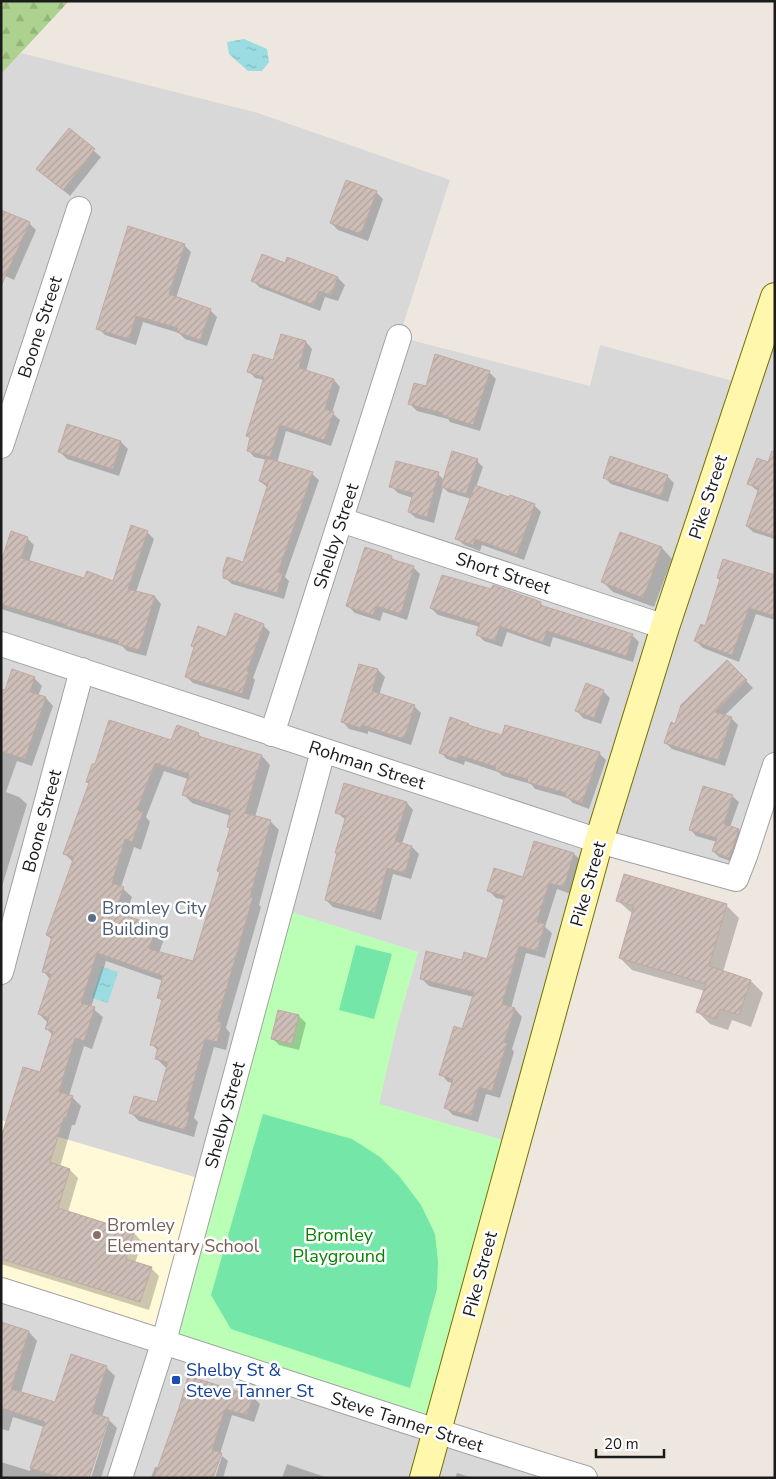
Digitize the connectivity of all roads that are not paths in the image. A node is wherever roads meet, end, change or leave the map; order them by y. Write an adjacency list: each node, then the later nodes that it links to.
1 (80, 209): 4 (street, Boone Street)
2 (775, 297): 6 (main road, Pike Street)
3 (399, 337): 5 (street, Shelby Street)
4 (1, 446)
5 (341, 520): 6 (street, Short Street); 9 (street, Shelby Street)
6 (665, 627): 12 (main road, Pike Street)
7 (1, 644): 8 (street, Rohman Street)
8 (82, 670): 9 (street, Rohman Street); 13 (street, Boone Street)
9 (272, 734): 10 (street, Rohman Street)
10 (323, 751): 12 (street, Rohman Street); 15 (street, Shelby Street)
11 (775, 765): 12 (street, Rohman Street)
12 (599, 841): 16 (main road, Pike Street)
13 (1, 972)
14 (1, 1290): 15 (street, Steve Tanner Street)
15 (164, 1341): 16 (street, Steve Tanner Street); 17 (street, Shelby Street)
16 (437, 1432): 18 (main road, Pike Street); 19 (street, Steve Tanner Street)
17 (120, 1478)
18 (424, 1478)
19 (585, 1478)

